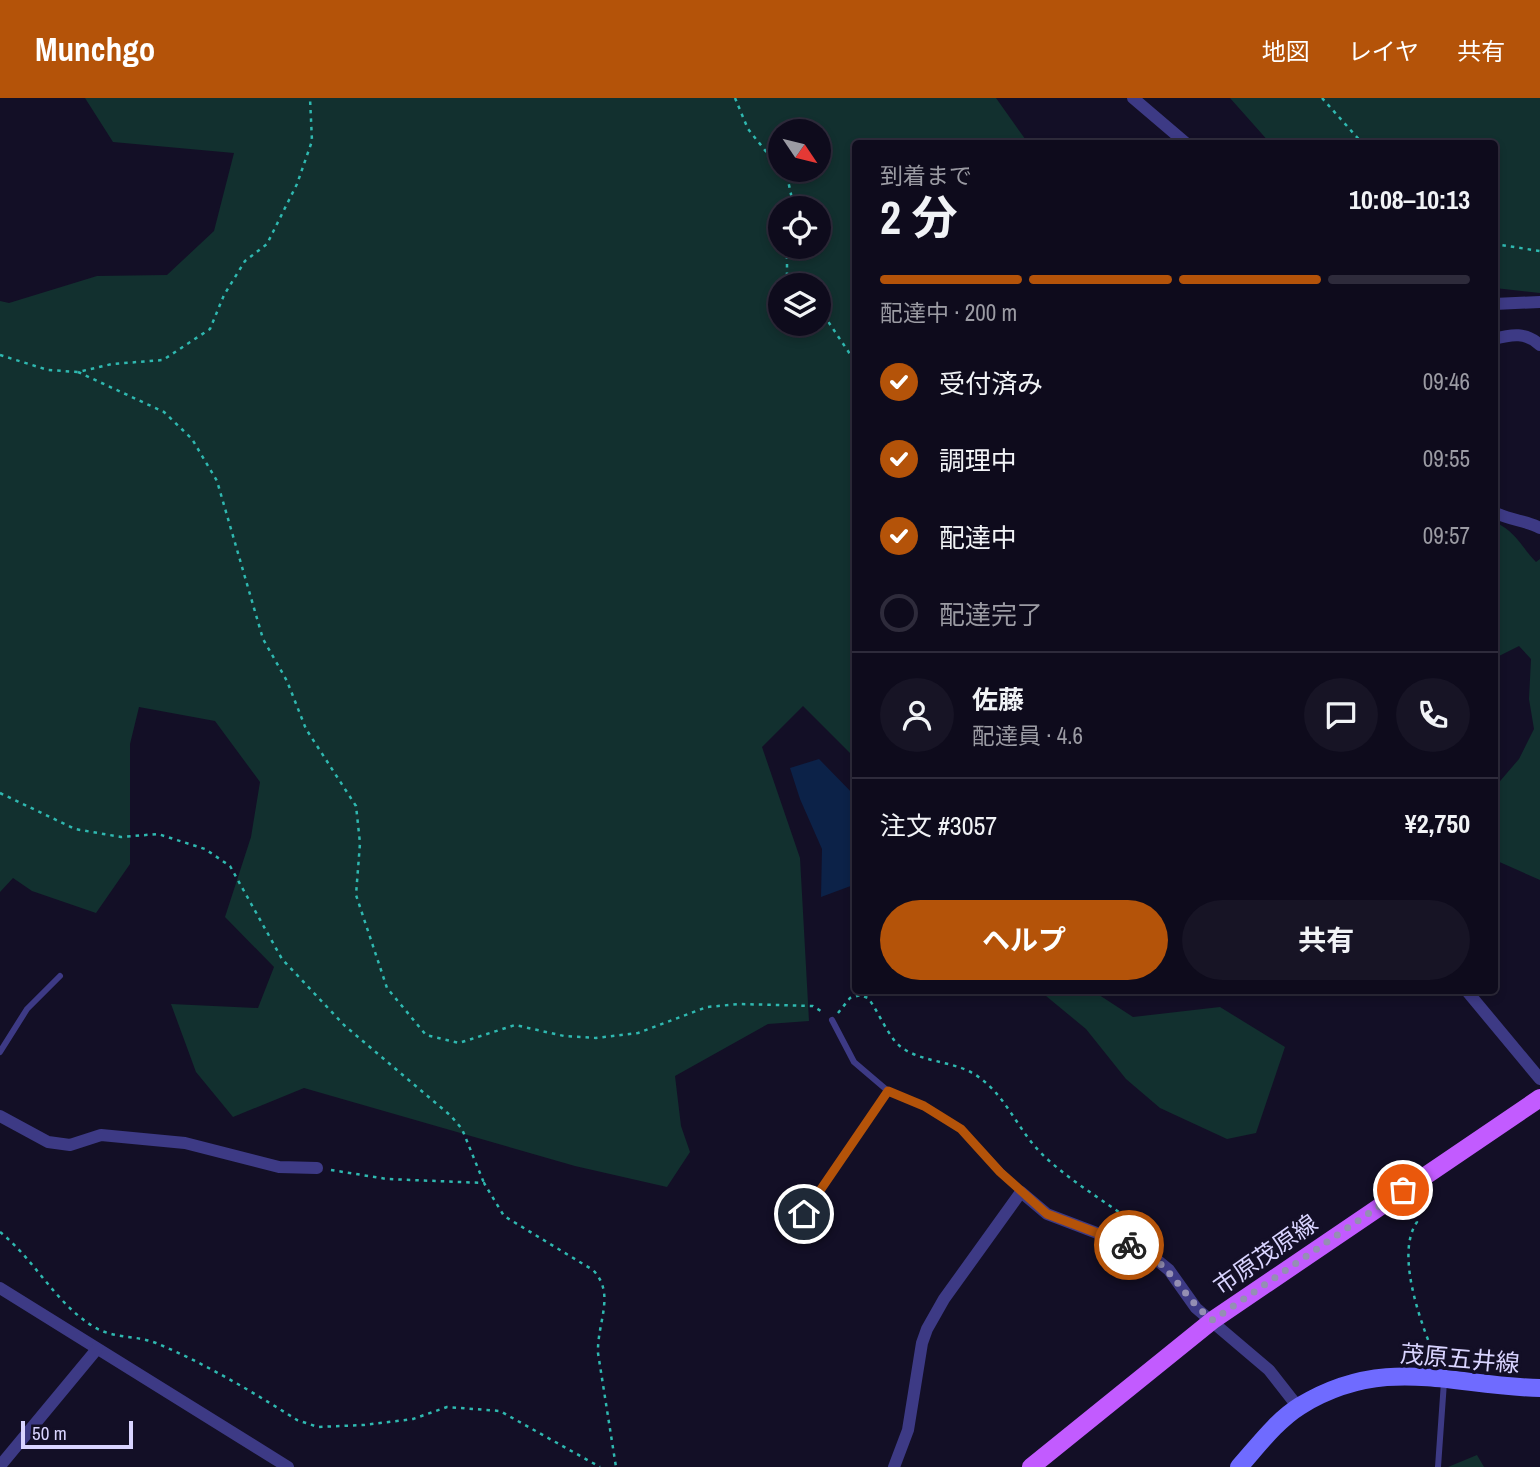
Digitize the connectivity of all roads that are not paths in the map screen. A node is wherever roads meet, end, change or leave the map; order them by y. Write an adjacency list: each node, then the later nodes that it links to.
1 (1133, 98): 2 (street)
2 (1182, 140)
3 (1540, 302): 4 (street)
4 (1498, 304)
5 (1498, 338): 6 (street)
6 (1540, 345)
7 (1498, 514): 8 (street)
8 (1540, 528)
9 (60, 976): 12 (lane)
10 (1469, 994): 13 (street)
11 (832, 1020): 14 (lane)
12 (0, 1052)
13 (1540, 1079)
14 (888, 1091): 18 (lane); 19 (lane)
15 (1540, 1098): 21 (main road, 市原茂原線)
16 (0, 1116): 17 (street)
17 (317, 1168)
18 (1021, 1192): 21 (street); 28 (street)
19 (804, 1214)
20 (0, 1288): 22 (street)
21 (1213, 1320): 25 (street); 29 (main road, 市原茂原線)
22 (97, 1349): 26 (street); 27 (street)
23 (1444, 1378): 24 (main road, 茂原五井線); 25 (main road, 茂原五井線); 31 (lane)
24 (1540, 1388)
25 (1298, 1407): 30 (main road, 茂原五井線)
26 (0, 1466)
27 (288, 1467)
28 (894, 1467)
29 (1031, 1467)
30 (1239, 1467)
31 (1438, 1467)

